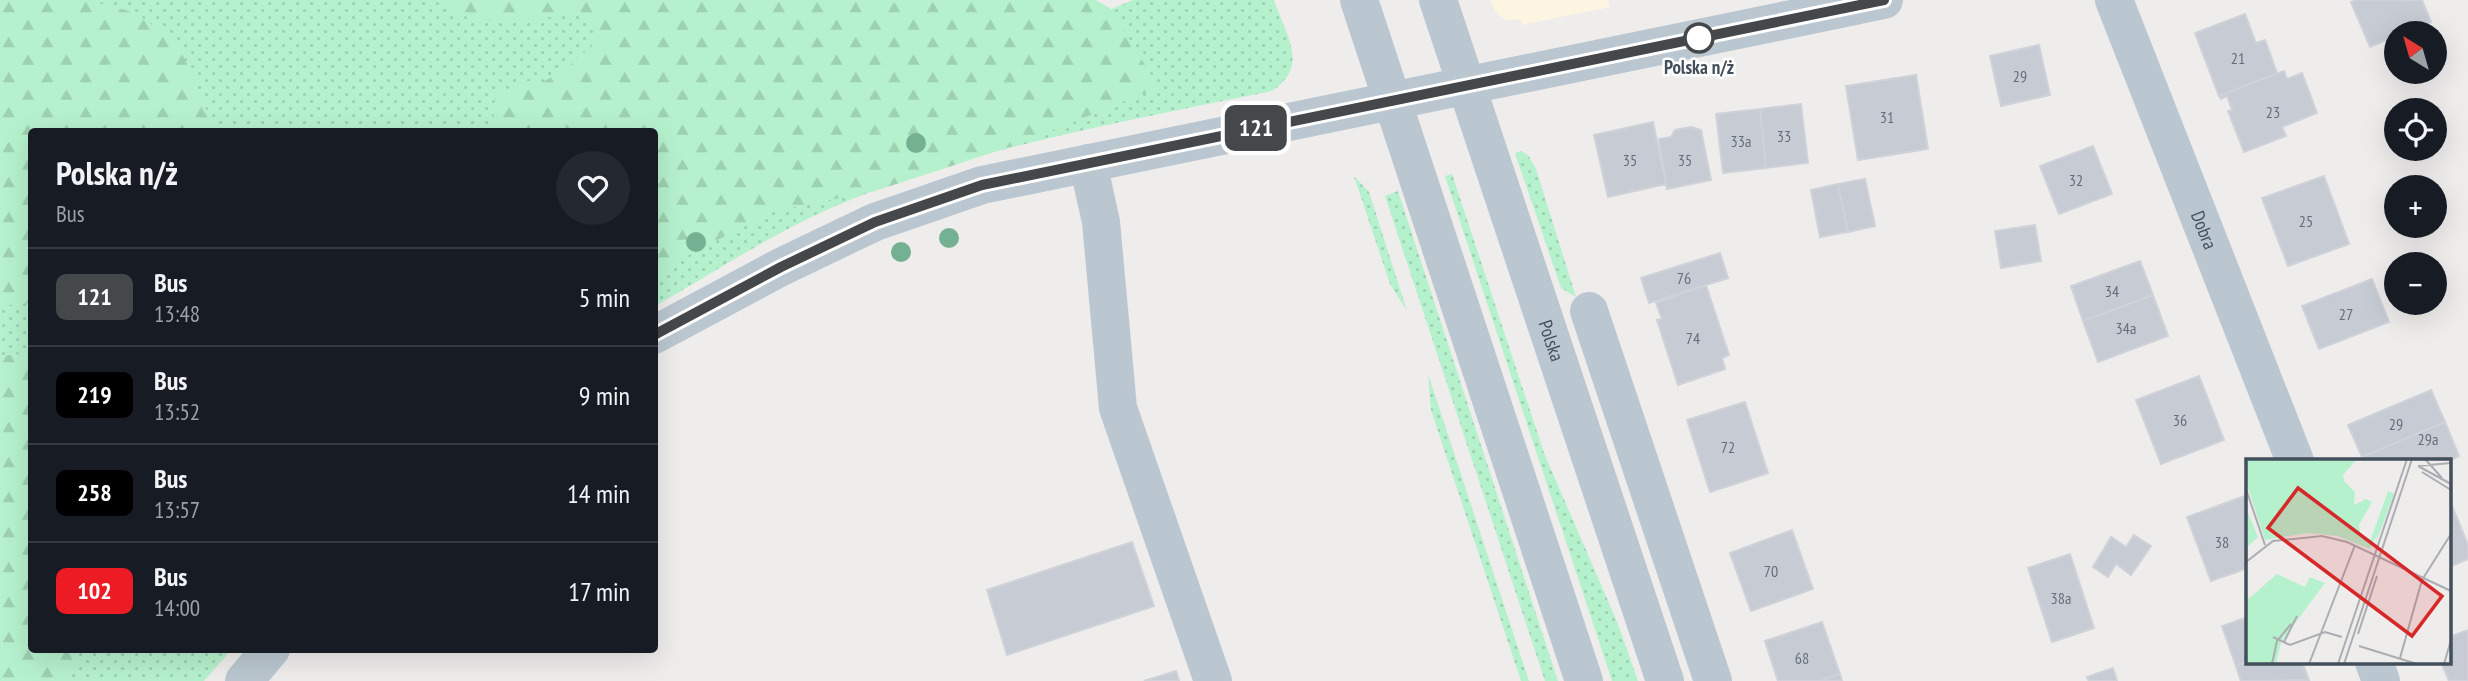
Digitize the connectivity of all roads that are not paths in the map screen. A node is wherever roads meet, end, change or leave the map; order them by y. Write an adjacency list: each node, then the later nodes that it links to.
1 (1359, 0): 6 (street)
2 (1438, 0): 5 (street, Polska)
3 (1884, 0): 5 (street)
4 (2114, 0): 10 (street, Dobra)
5 (1466, 86): 6 (street); 8 (street, Polska)
6 (1391, 100): 7 (street); 15 (street)
7 (1088, 163): 9 (street); 14 (street)
8 (1542, 310): 16 (street, Polska); 17 (street)
9 (658, 333)
10 (2295, 459)
11 (268, 653): 13 (street)
12 (2375, 664): 18 (street)
13 (244, 681)
14 (1213, 681)
15 (1584, 681)
16 (1665, 681)
17 (1713, 681)
18 (2381, 681)

